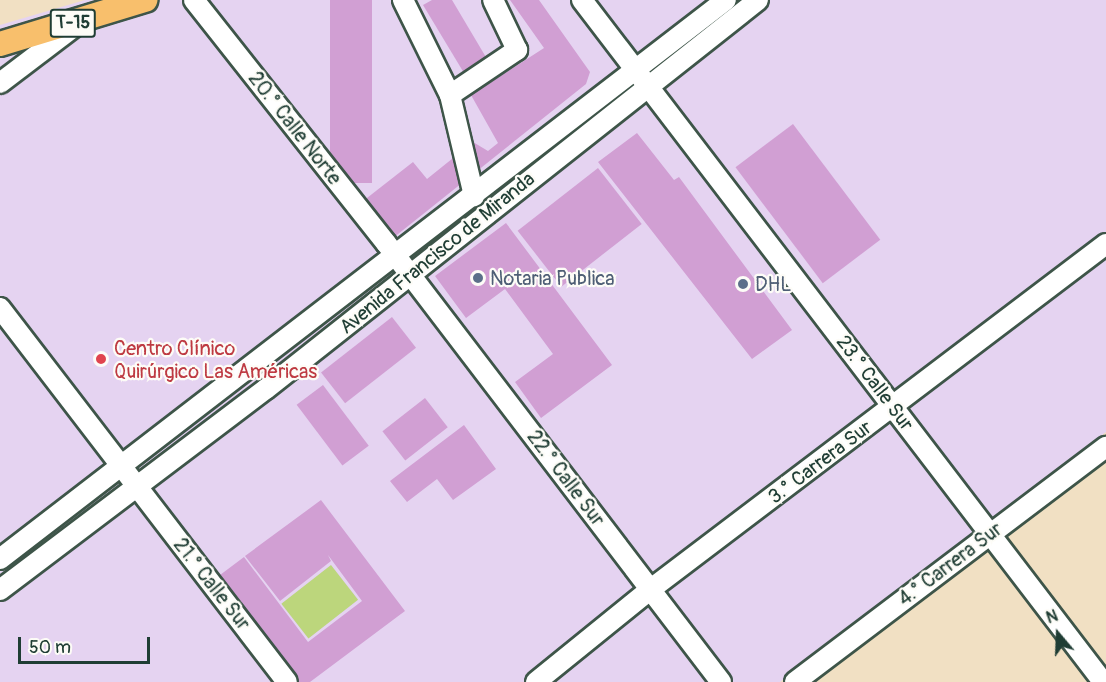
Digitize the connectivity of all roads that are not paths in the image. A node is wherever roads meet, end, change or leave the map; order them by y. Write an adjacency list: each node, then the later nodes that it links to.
1 (145, 0): 8 (main road, T-15)
2 (195, 0): 15 (street, 20.° Calle Norte)
3 (403, 0): 12 (street)
4 (493, 0): 12 (street)
5 (582, 0): 10 (street, 23.° Calle Sur)
6 (726, 0): 10 (street, Avenida Francisco de Miranda)
7 (758, 0): 10 (street, Avenida Francisco de Miranda)
8 (85, 19): 9 (main road, T-15); 11 (street)
9 (0, 44)
10 (641, 77): 13 (street, Avenida Francisco de Miranda); 16 (street, Avenida Francisco de Miranda); 18 (street, 23.° Calle Sur)
11 (0, 83)
12 (450, 95): 13 (street)
13 (474, 196): 15 (street, Avenida Francisco de Miranda)
14 (1106, 244): 18 (street, 3.° Carrera Sur)
15 (395, 255): 16 (street, 20.° Calle Norte); 20 (street, Avenida Francisco de Miranda)
16 (410, 275): 21 (street, Avenida Francisco de Miranda); 25 (street, 22.° Calle Sur)
17 (0, 308): 20 (street, 21.° Calle Sur)
18 (892, 407): 22 (street, 23.° Calle Sur); 25 (street, 3.° Carrera Sur)
19 (1106, 447): 22 (street, 4.° Carrera Sur)
20 (120, 465): 21 (street, 21.° Calle Sur); 23 (street, Avenida Francisco de Miranda)
21 (136, 486): 24 (street, Avenida Francisco de Miranda); 26 (street, 21.° Calle Sur)
22 (990, 534): 29 (street, 4.° Carrera Sur); 30 (street, 23.° Calle Sur)
23 (0, 559)
24 (0, 590)
25 (651, 590): 27 (street, 3.° Carrera Sur); 28 (street, 22.° Calle Sur)
26 (287, 682)
27 (536, 682)
28 (722, 682)
29 (795, 682)
30 (1103, 682)

